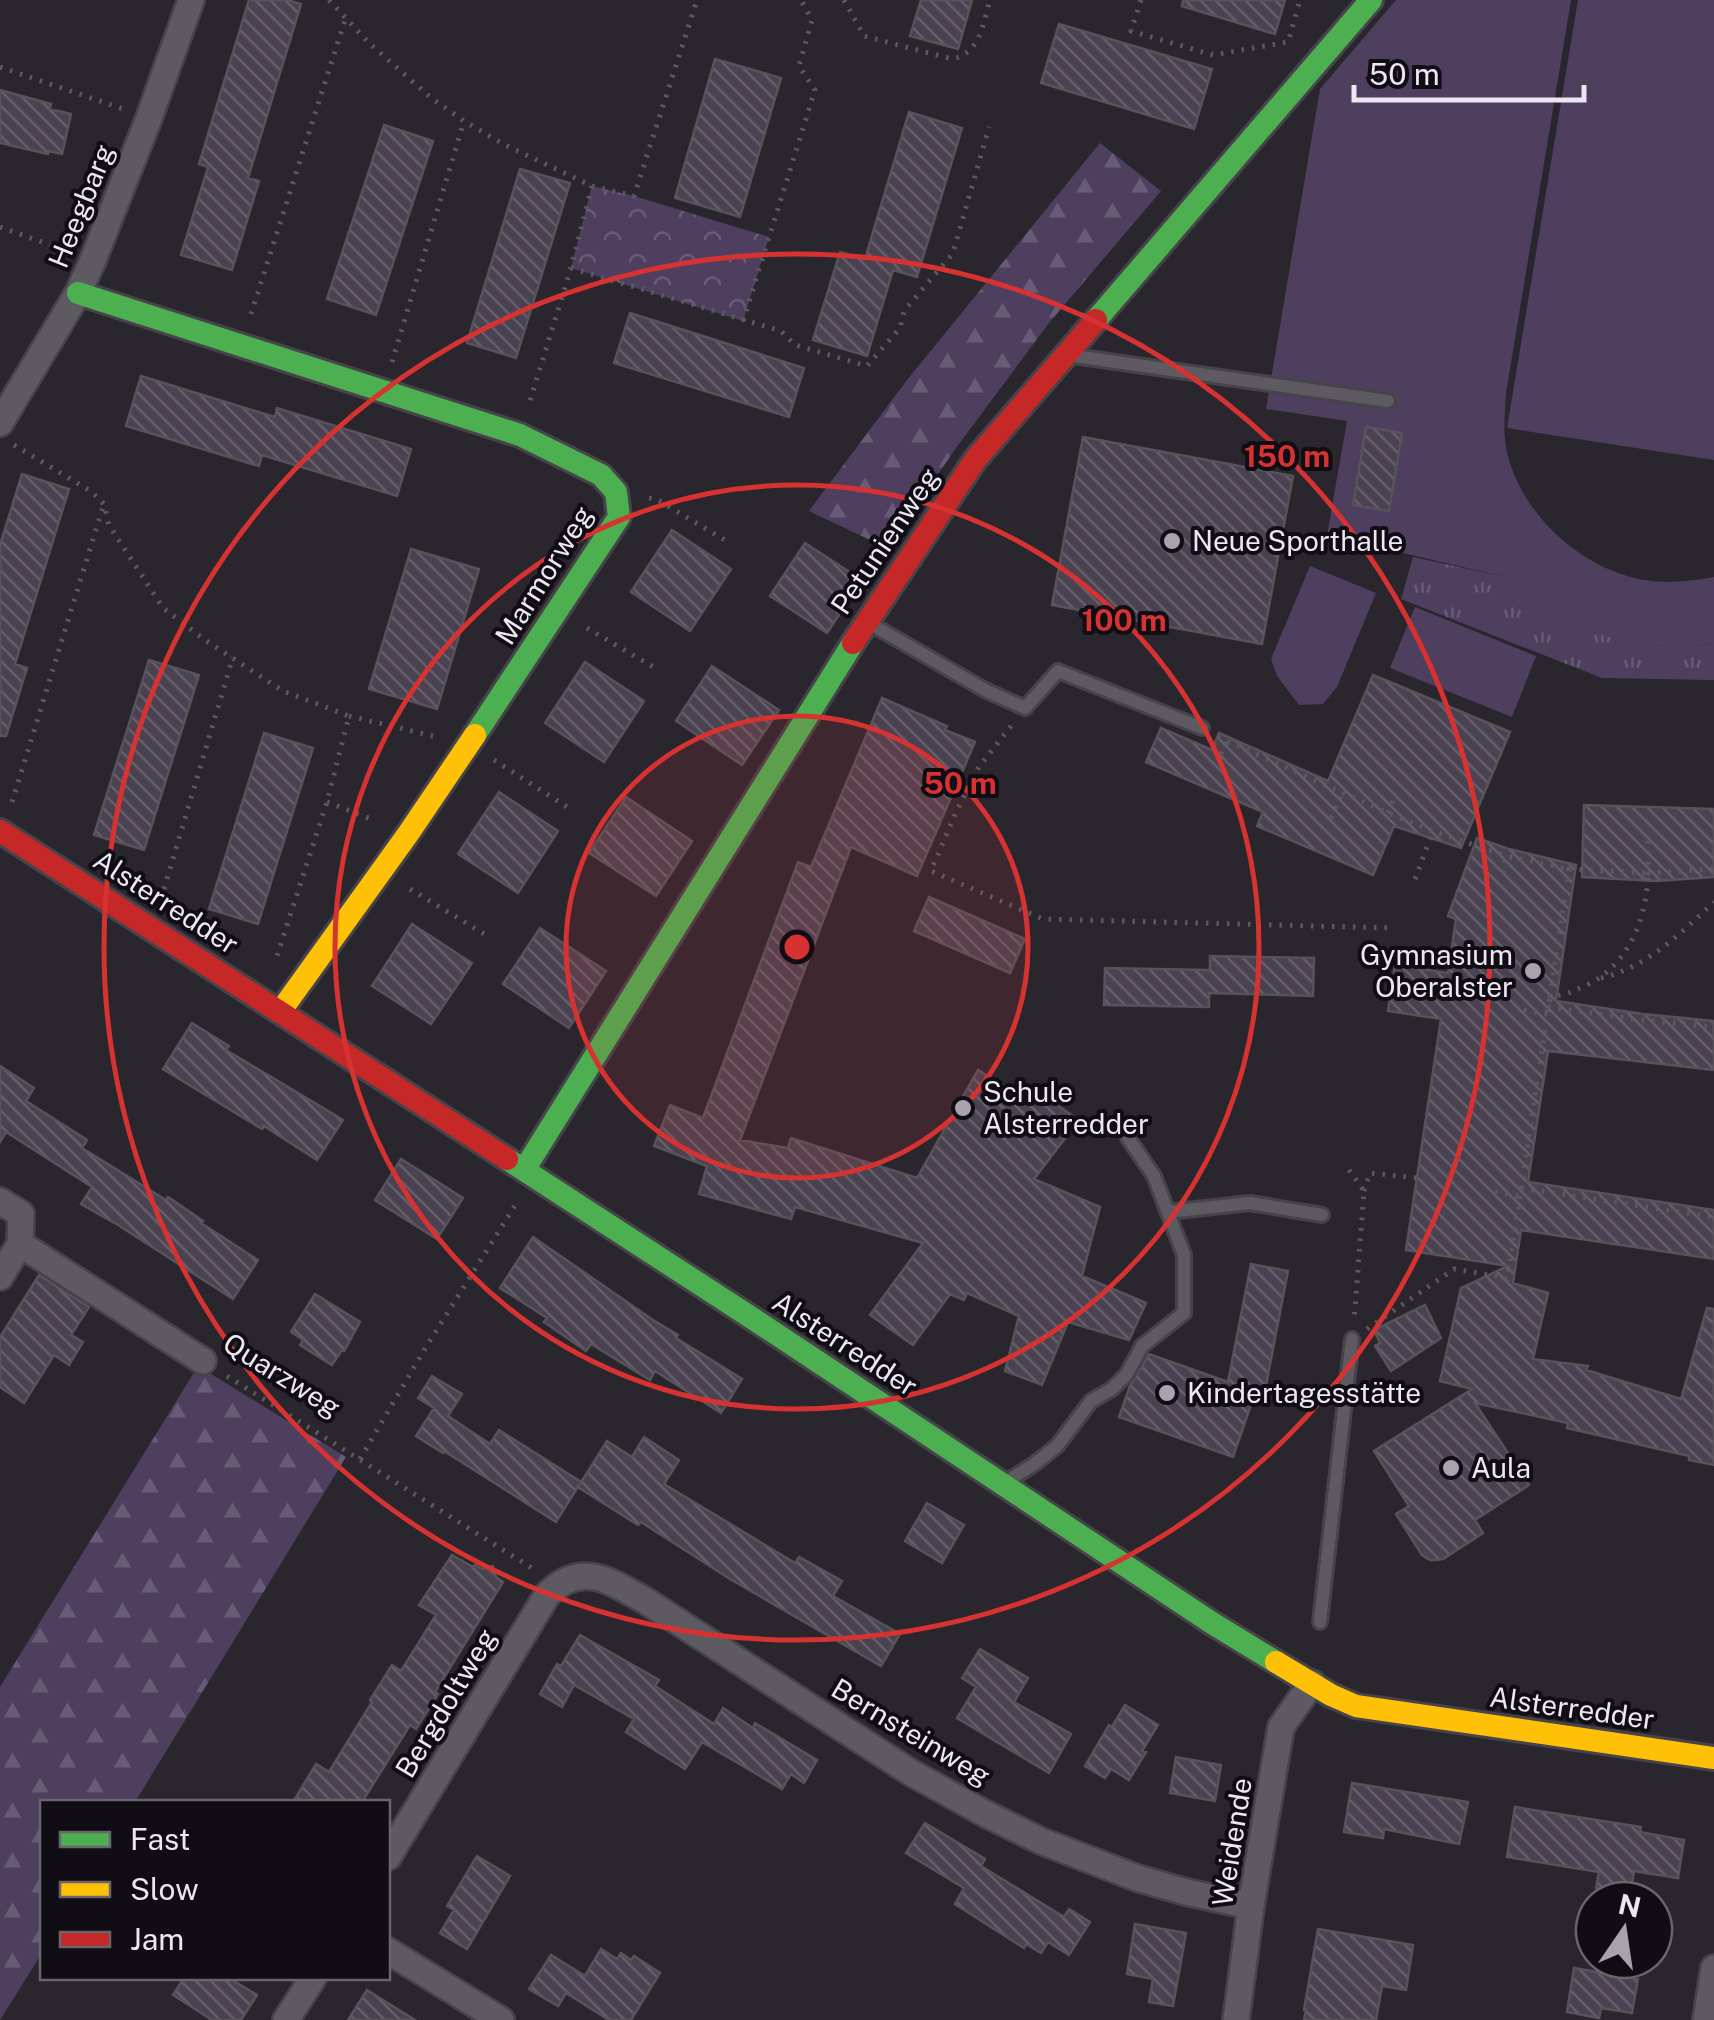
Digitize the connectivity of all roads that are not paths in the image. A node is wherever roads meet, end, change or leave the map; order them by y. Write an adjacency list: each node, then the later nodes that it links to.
1 (191, 0): 3 (street, Heegbarg)
2 (1371, 0): 4 (street, Petunienweg)
3 (78, 292): 6 (street, Heegbarg); 10 (street, Marmorweg)
4 (1066, 355): 5 (lane); 7 (street, Petunienweg)
5 (1388, 401)
6 (0, 422)
7 (867, 622): 8 (lane); 12 (street, Petunienweg)
8 (1202, 728)
9 (1, 832): 10 (street, Alsterredder)
10 (271, 1006): 12 (street, Alsterredder)
11 (1128, 1138): 14 (lane)
12 (529, 1173): 20 (street, Alsterredder)
13 (0, 1201): 16 (street)
14 (1168, 1212): 15 (lane); 20 (lane)
15 (1322, 1215)
16 (20, 1244): 17 (street); 19 (street, Quarzweg)
17 (0, 1277)
18 (1352, 1339): 22 (lane)
19 (203, 1361)
20 (1002, 1484): 23 (street, Alsterredder)
21 (558, 1583): 25 (street, Bergdoltweg); 26 (street, Bernsteinweg)
22 (1320, 1622)
23 (1312, 1684): 24 (street, Alsterredder); 26 (street, Weidende)
24 (1714, 1758)
25 (390, 1854)
26 (1251, 1906): 32 (street, Weidende)
27 (390, 1952): 31 (street)
28 (1714, 1968): 33 (street)
29 (312, 1980): 30 (street)
30 (286, 2020)
31 (501, 2020)
32 (1236, 2020)
33 (1706, 2020)

